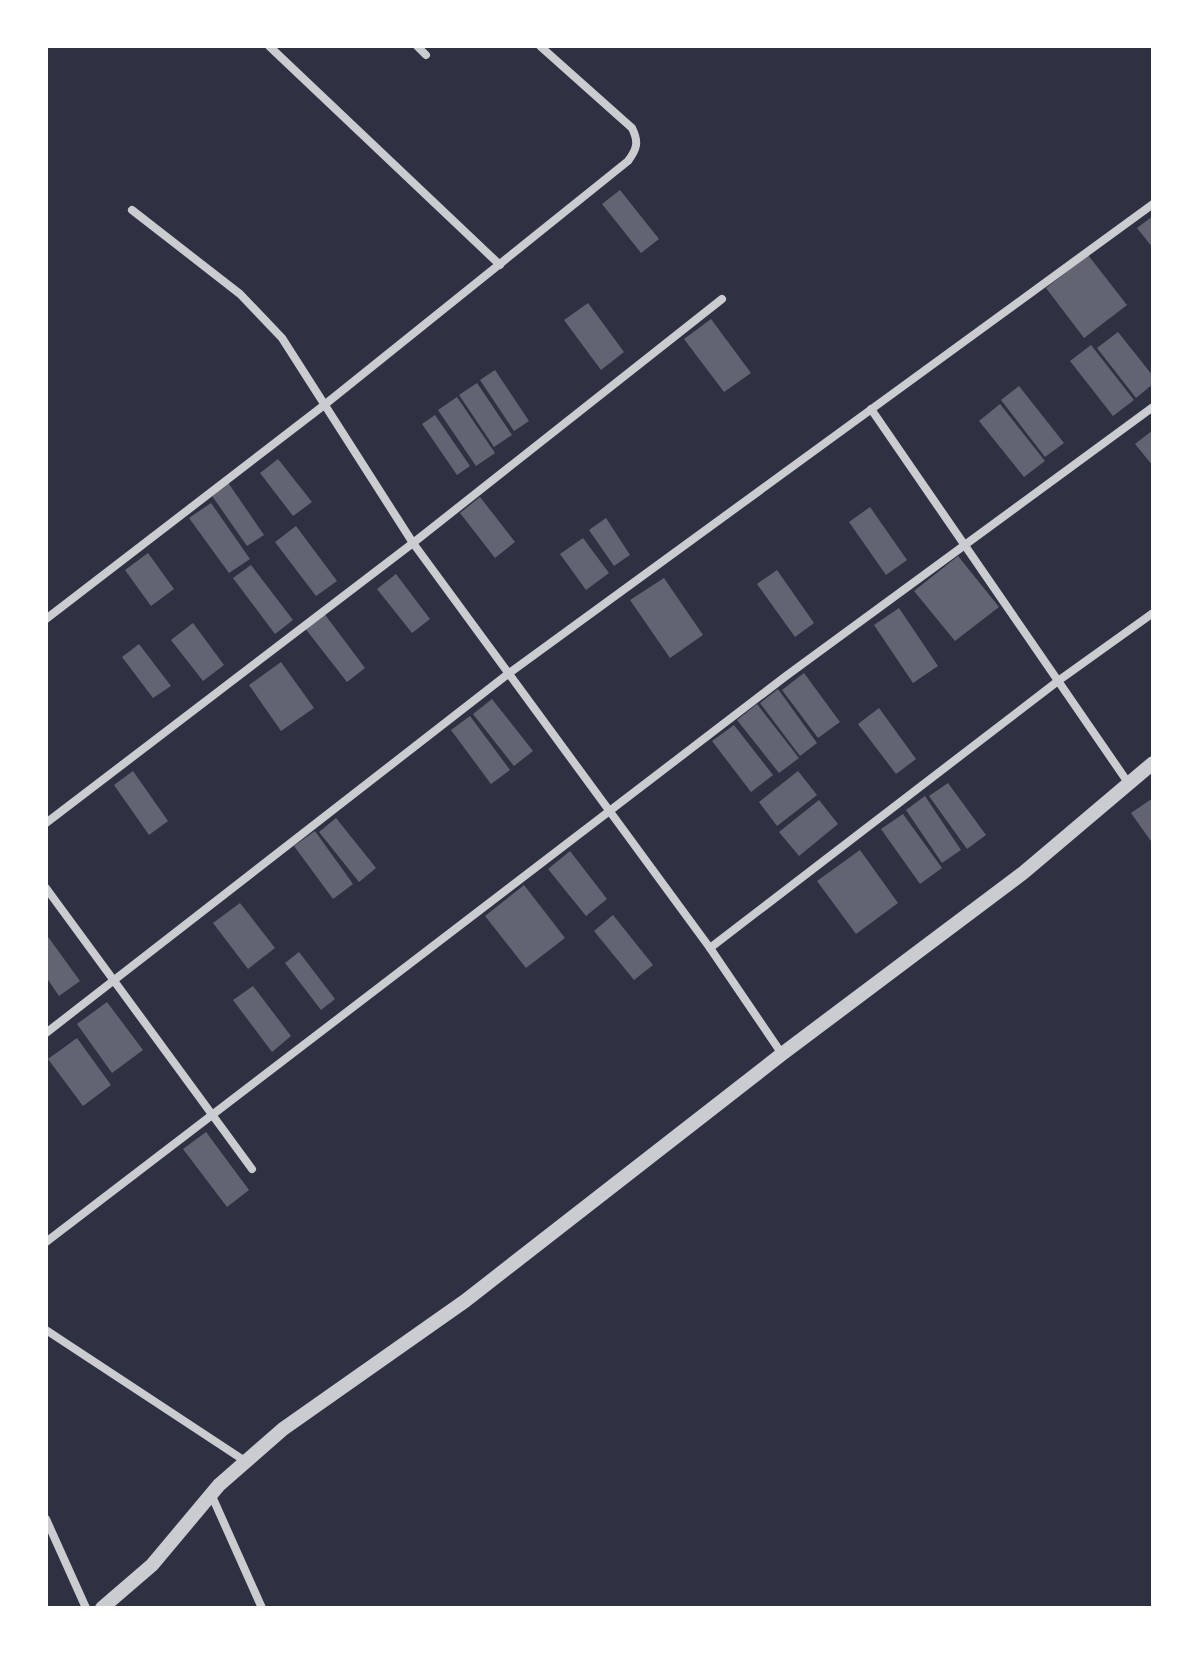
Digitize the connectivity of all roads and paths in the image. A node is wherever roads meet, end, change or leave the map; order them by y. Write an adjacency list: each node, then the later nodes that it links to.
1 (269, 46): 7 (street)
2 (417, 46): 4 (street)
3 (540, 46): 7 (street)
4 (426, 55)
5 (1153, 204): 11 (street)
6 (132, 210): 9 (street)
7 (500, 265): 9 (street)
8 (722, 299): 12 (street)
9 (323, 406): 12 (street); 15 (street)
10 (1153, 407): 13 (street)
11 (871, 409): 13 (street); 16 (street)
12 (413, 543): 16 (street); 21 (street)
13 (961, 545): 17 (street); 20 (street)
14 (1153, 613): 17 (street)
15 (46, 619)
16 (508, 674): 20 (street); 24 (street)
17 (1058, 681): 19 (street); 23 (street)
18 (1153, 763): 19 (street)
19 (1129, 784): 26 (street)
20 (608, 811): 23 (street); 27 (street)
21 (46, 823)
22 (46, 888): 24 (street)
23 (710, 948): 26 (street)
24 (113, 980): 25 (street); 27 (street)
25 (46, 1033)
26 (782, 1054): 31 (street)
27 (212, 1115): 28 (street); 29 (street)
28 (252, 1169)
29 (46, 1242)
30 (46, 1330): 31 (street)
31 (245, 1461): 32 (street)
32 (211, 1494): 34 (street); 36 (street)
33 (46, 1519): 35 (street)
34 (106, 1607)
35 (86, 1608)
36 (262, 1608)

